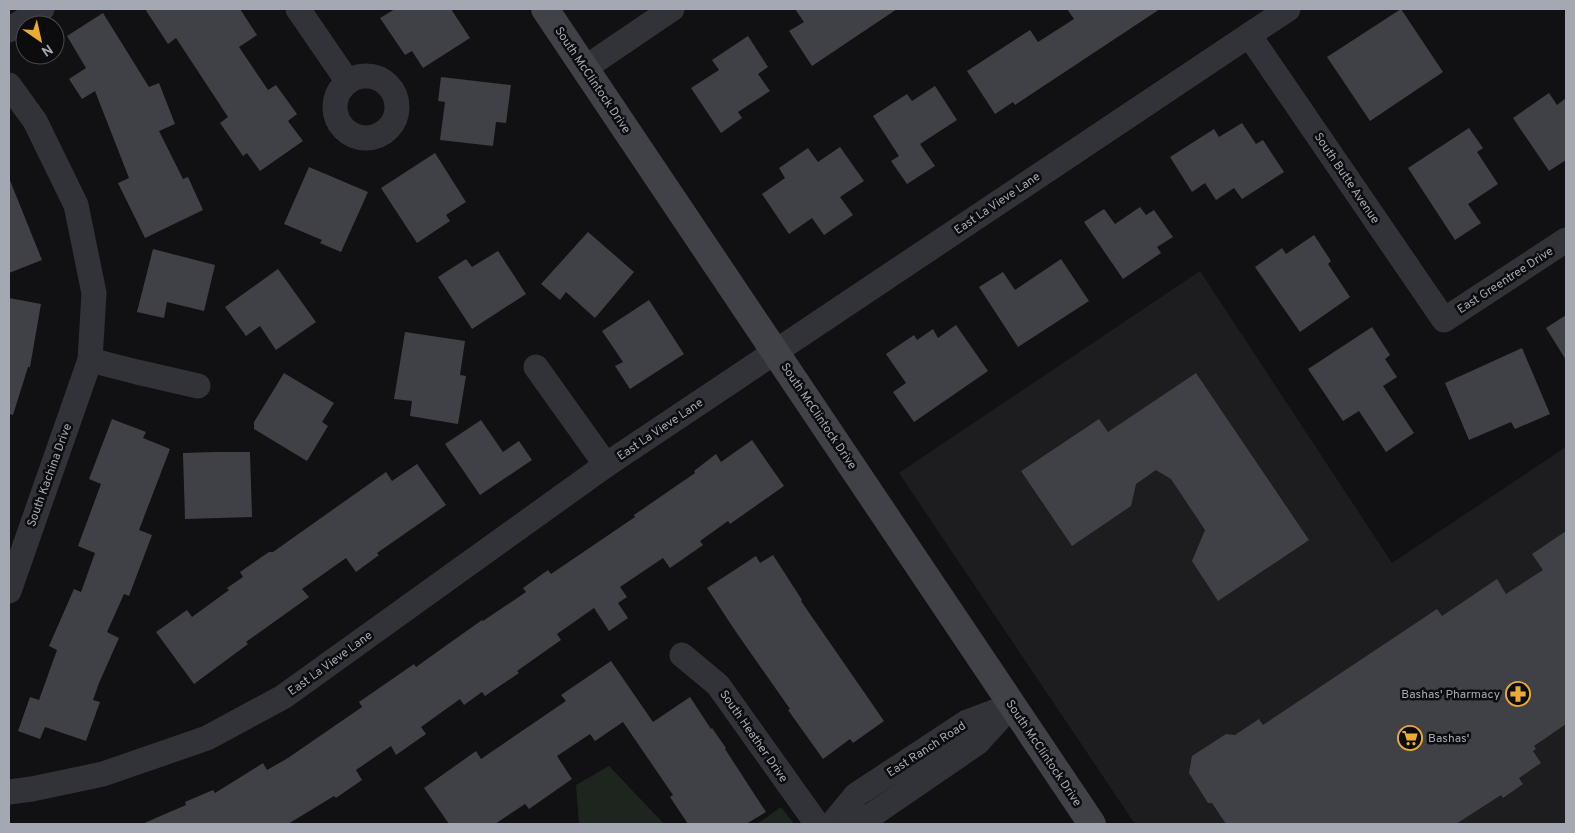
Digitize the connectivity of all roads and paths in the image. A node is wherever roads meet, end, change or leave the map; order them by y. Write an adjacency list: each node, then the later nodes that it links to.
1 (42, 9): 6 (street)
2 (298, 9): 9 (street)
3 (544, 9): 8 (main road, South McClintock Drive)
4 (672, 9): 8 (street)
5 (1288, 9): 7 (street, East La Vieve Lane)
6 (9, 30)
7 (1250, 35): 12 (street, South Butte Avenue); 13 (street, East La Vieve Lane)
8 (585, 68): 13 (main road, South McClintock Drive)
9 (348, 82)
10 (9, 85): 14 (street, South Kachina Drive)
11 (1566, 240): 12 (street, East Greentree Drive)
12 (1444, 320)
13 (775, 351): 17 (street, East La Vieve Lane); 20 (main road, South McClintock Drive)
14 (90, 360): 16 (street); 18 (street, South Kachina Drive)
15 (536, 367): 17 (street)
16 (198, 386)
17 (606, 465): 21 (street, East La Vieve Lane)
18 (9, 591)
19 (682, 655): 22 (street, South Heather Drive)
20 (1013, 705): 23 (street, East Ranch Road); 24 (street, East Ranch Road); 25 (main road, South McClintock Drive)
21 (9, 792)
22 (817, 824)
23 (832, 824)
24 (850, 824)
25 (1092, 824)

